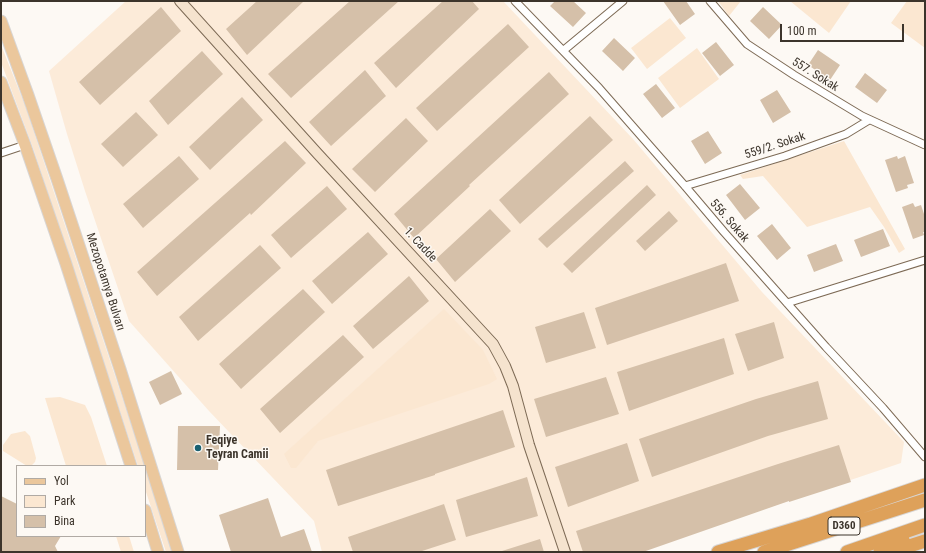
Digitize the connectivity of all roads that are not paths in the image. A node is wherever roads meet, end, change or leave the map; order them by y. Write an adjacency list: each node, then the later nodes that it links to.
1 (180, 1): 27 (street, 1. Cadde)
2 (515, 1): 6 (street, 556. Sokak)
3 (623, 1): 6 (street)
4 (710, 1): 8 (street, 557. Sokak)
5 (1, 21): 26 (main road, Mezopotamya Bulvarı)
6 (564, 50): 13 (street, 556. Sokak)
7 (1, 82): 9 (main road)
8 (869, 120): 10 (street, 557. Sokak); 13 (street, 559/2. Sokak)
9 (24, 145): 11 (street); 17 (main road)
10 (924, 145): 12 (street)
11 (1, 153)
12 (925, 153)
13 (685, 186): 15 (street, 556. Sokak)
14 (925, 260): 15 (street)
15 (787, 303): 16 (street, 556. Sokak)
16 (925, 457)
17 (131, 465)
18 (925, 485): 21 (highway)
19 (925, 500): 30 (highway, D360)
20 (146, 513): 25 (main road)
21 (811, 524): 28 (highway); 29 (highway)
22 (925, 525): 31 (highway, D360)
23 (925, 528): 32 (highway)
24 (925, 541): 33 (highway)
25 (158, 552)
26 (178, 552)
27 (565, 552)
28 (718, 552)
29 (747, 552)
30 (764, 552)
31 (847, 552)
32 (880, 552)
33 (892, 552)

